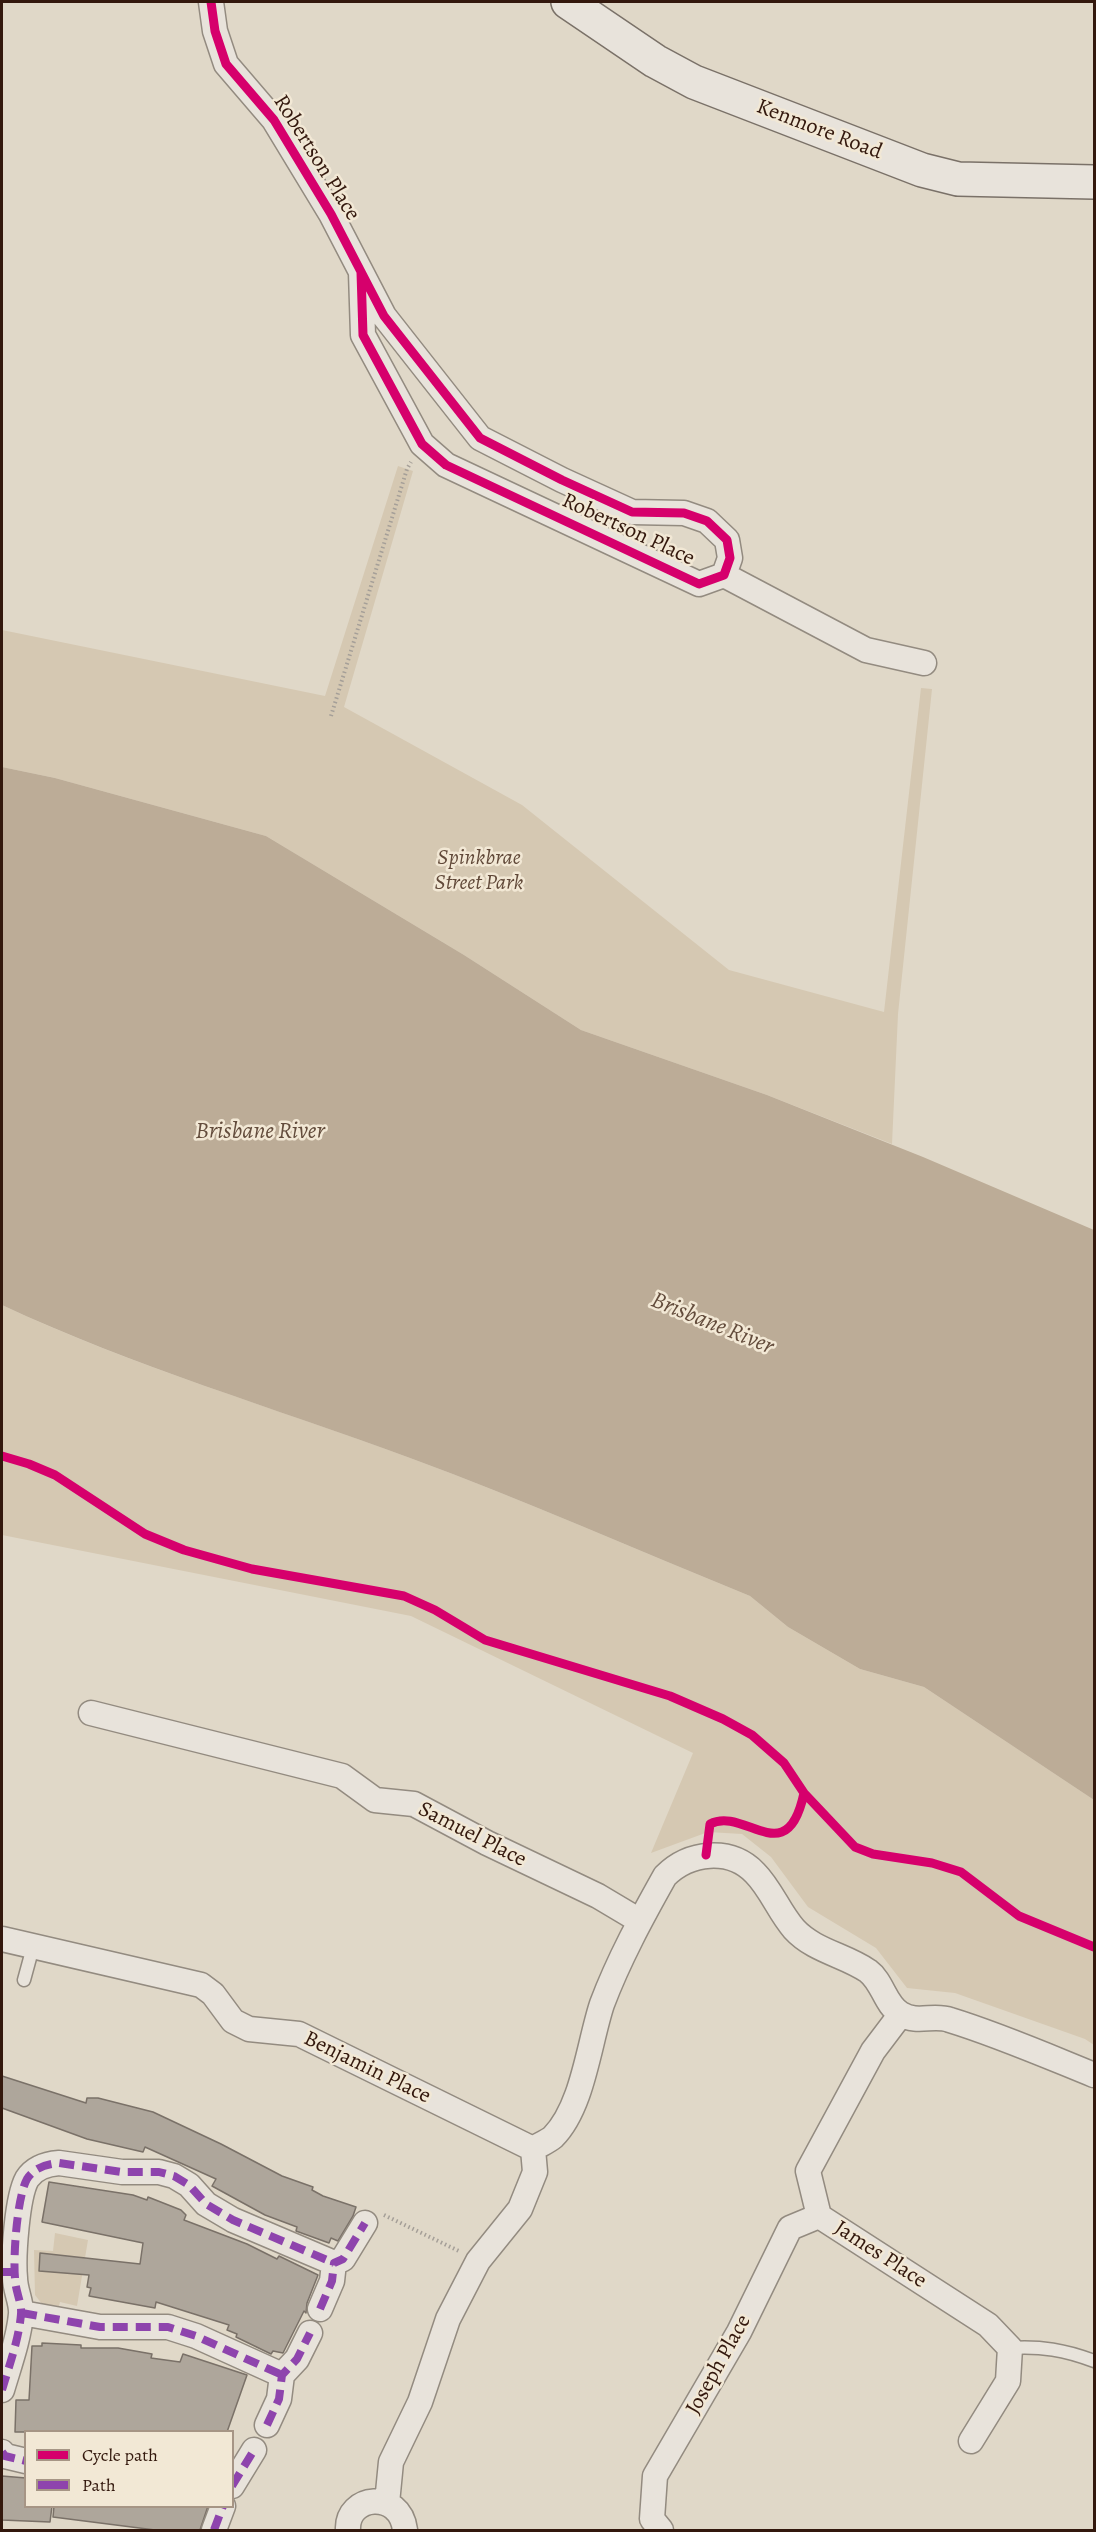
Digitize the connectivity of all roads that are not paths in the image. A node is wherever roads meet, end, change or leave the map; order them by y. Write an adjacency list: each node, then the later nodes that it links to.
1 (211, 2): 4 (street, Robertson Place)
2 (568, 2): 3 (street, Kenmore Road)
3 (1095, 182)
4 (361, 272): 5 (street, Robertson Place); 5 (street, Robertson Place)
5 (724, 575): 6 (street)
6 (924, 663)
7 (91, 1713): 8 (street, Samuel Place)
8 (640, 1921): 12 (street); 14 (street)
9 (2, 1939): 10 (street, Benjamin Place)
10 (33, 1947): 11 (lane); 14 (street, Benjamin Place)
11 (24, 1980)
12 (901, 2014): 13 (street); 15 (street, James Place)
13 (1095, 2074)
14 (533, 2149): 33 (street)
15 (819, 2216): 23 (street, James Place); 38 (street, Joseph Place)
16 (365, 2223): 18 (street)
17 (8, 2247): 18 (street); 19 (street)
18 (334, 2263): 20 (street)
19 (8, 2272): 21 (street)
20 (320, 2309)
21 (22, 2313): 25 (street); 26 (street)
22 (310, 2333): 25 (street)
23 (1010, 2348): 24 (lane); 28 (street)
24 (1095, 2361)
25 (282, 2375): 27 (street)
26 (2, 2390)
27 (267, 2425)
28 (971, 2441)
29 (254, 2450): 32 (street)
30 (2, 2452): 31 (street)
31 (24, 2461)
32 (234, 2483)
33 (387, 2503): 36 (street); 37 (street)
34 (222, 2508): 35 (street)
35 (214, 2530)
36 (348, 2530)
37 (405, 2530)
38 (661, 2530)

